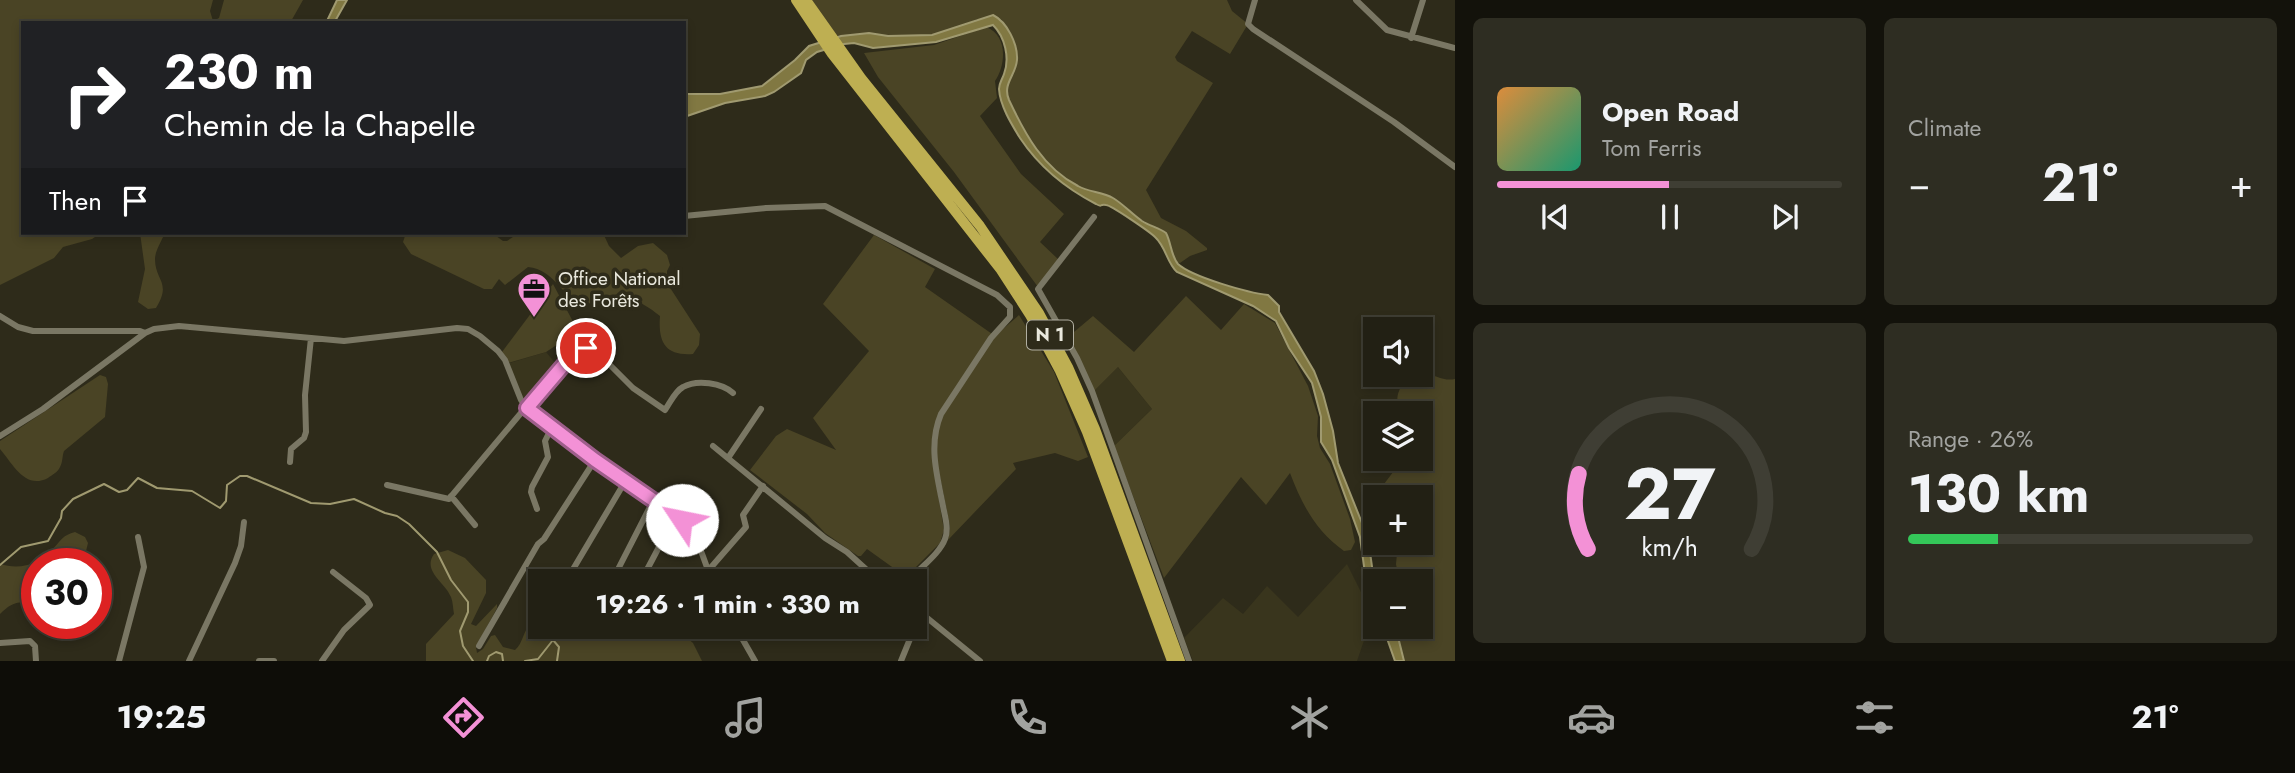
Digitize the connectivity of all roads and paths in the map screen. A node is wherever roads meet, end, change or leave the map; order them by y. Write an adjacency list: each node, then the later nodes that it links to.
1 (796, 0): 6 (highway, N 1)
2 (806, 0): 6 (highway, N 1)
3 (1255, 0): 10 (street)
4 (1356, 0): 7 (street)
5 (1423, 0): 7 (street)
6 (824, 35): 9 (highway, N 1)
7 (1411, 38): 8 (street)
8 (1455, 48)
9 (837, 53): 58 (highway, N 1); 59 (highway, N 1)
10 (1455, 167)
11 (686, 216): 42 (street)
12 (1094, 217): 60 (street)
13 (0, 316): 14 (street)
14 (145, 334): 15 (street); 20 (street)
15 (311, 338): 17 (street); 24 (street)
16 (733, 393): 17 (street)
17 (527, 408): 19 (street); 28 (street)
18 (761, 409): 22 (street)
19 (552, 427): 23 (street); 31 (street)
20 (0, 436)
21 (713, 446): 22 (street)
22 (728, 458): 27 (street)
23 (595, 460): 25 (street); 48 (street)
24 (290, 462)
25 (625, 480): 30 (street); 36 (street)
26 (387, 485): 28 (street)
27 (763, 486): 40 (street); 41 (street)
28 (451, 496): 34 (street)
29 (699, 500): 32 (street)
30 (653, 501): 32 (street); 37 (street)
31 (537, 509)
32 (682, 520): 38 (street); 39 (street)
33 (244, 522): 51 (street)
34 (475, 526)
35 (138, 537): 50 (street)
36 (573, 569)
37 (618, 569)
38 (647, 569)
39 (706, 569)
40 (710, 569)
41 (864, 569)
42 (920, 569)
43 (332, 572): 54 (street)
44 (927, 618): 57 (street)
45 (742, 639): 55 (street)
46 (910, 639): 56 (street)
47 (0, 643): 49 (street)
48 (479, 646)
49 (36, 661)
50 (119, 661)
51 (189, 661)
52 (259, 661): 53 (street)
53 (274, 661)
54 (322, 661)
55 (755, 661)
56 (901, 661)
57 (980, 661)
58 (1172, 661)
59 (1180, 661)
60 (1189, 661)

